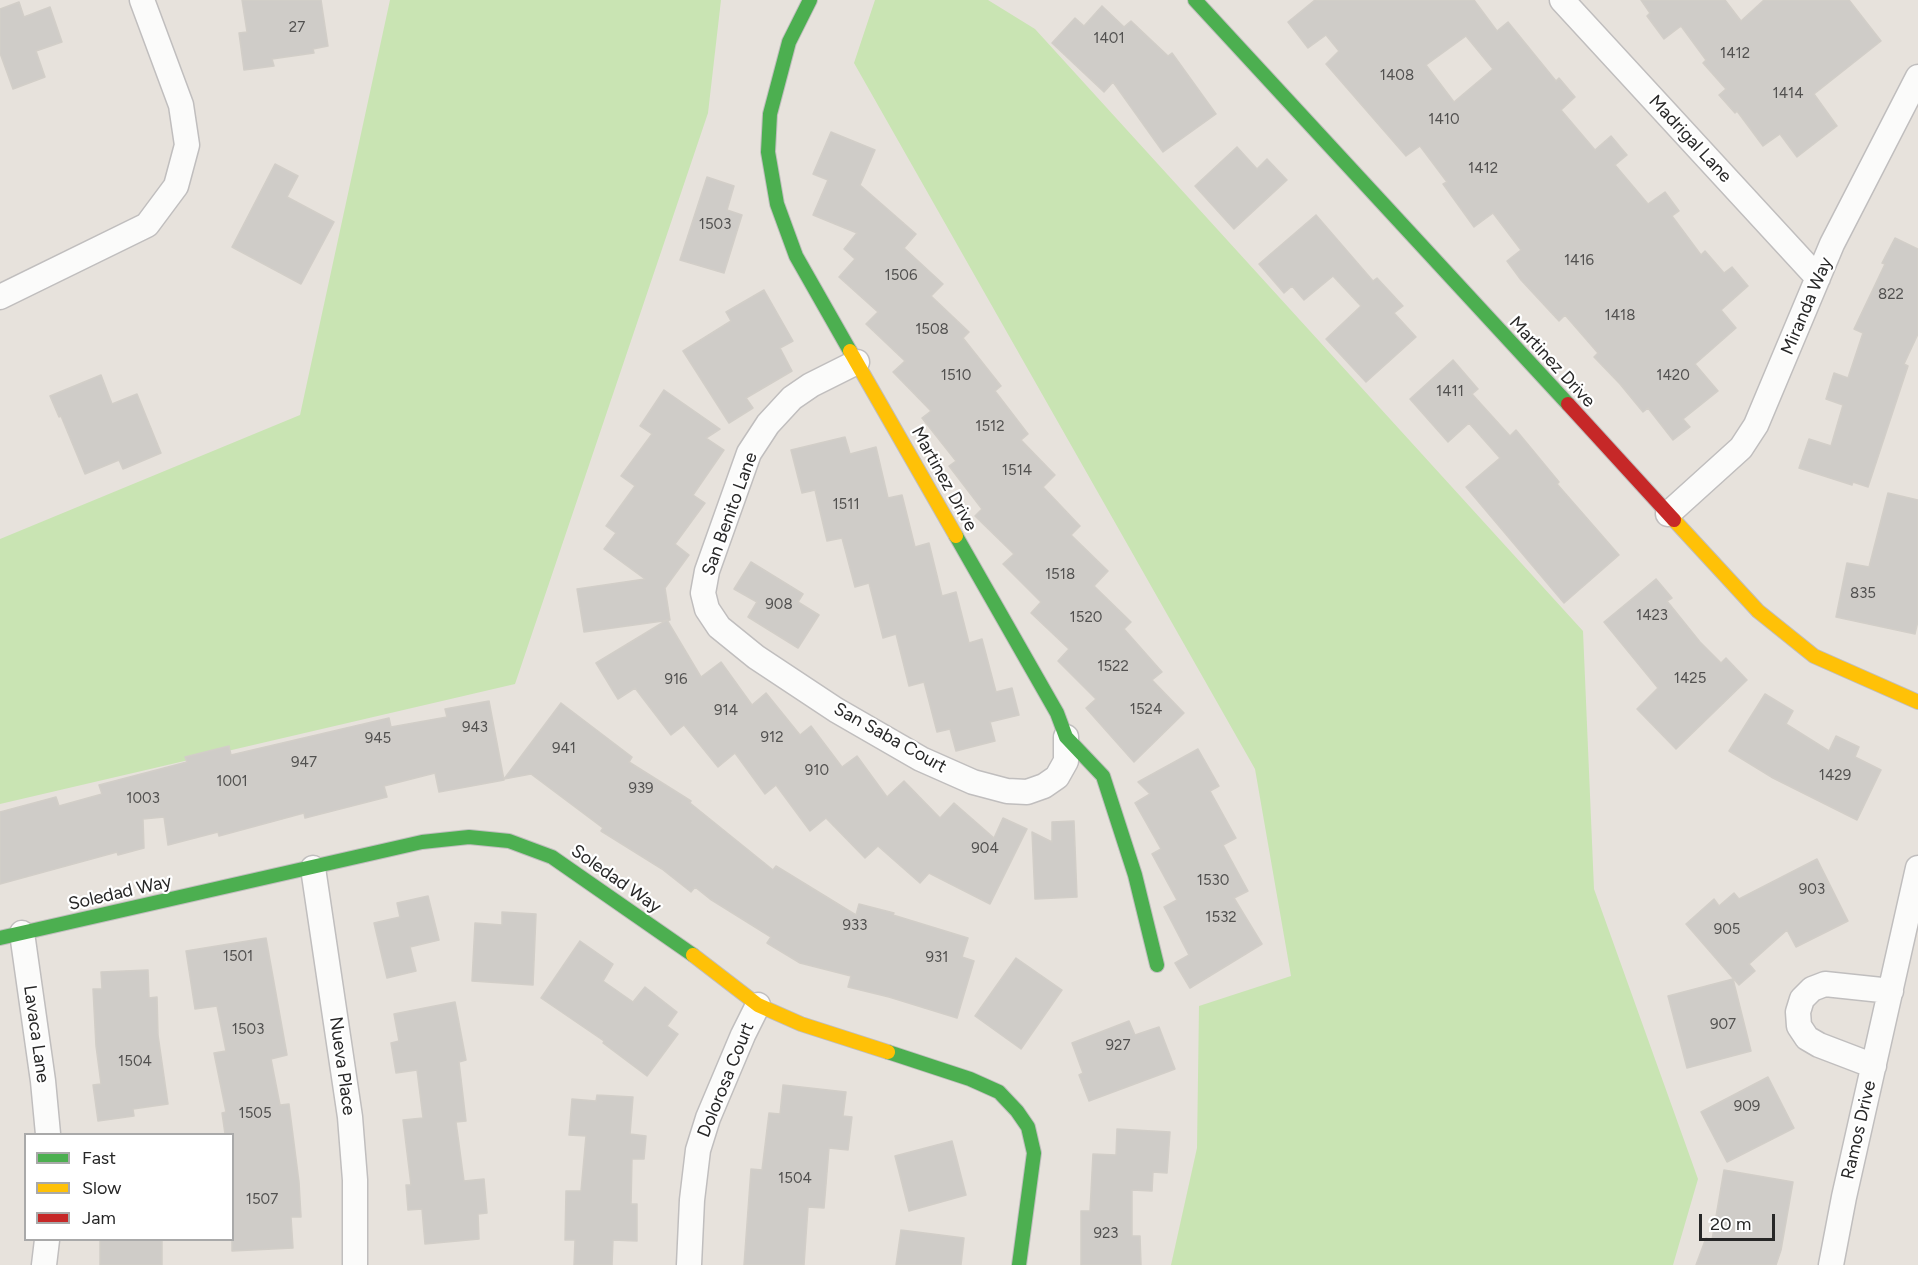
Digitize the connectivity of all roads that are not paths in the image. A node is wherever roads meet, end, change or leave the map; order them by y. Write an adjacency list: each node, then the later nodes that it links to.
1 (142, 0): 7 (street)
2 (810, 0): 8 (street, Martinez Drive)
3 (1562, 0): 6 (street, Madrigal Lane)
4 (1207, 4): 9 (street, Martinez Drive)
5 (1918, 77): 6 (street, Miranda Way)
6 (1818, 278): 9 (street, Miranda Way)
7 (0, 297)
8 (857, 362): 10 (street, San Benito Lane); 12 (street, Martinez Drive)
9 (1668, 514): 11 (street, Martinez Drive)
10 (707, 609): 12 (street, San Saba Court)
11 (1918, 702)
12 (1066, 737): 16 (street, Martinez Drive)
13 (313, 868): 15 (street, Soledad Way); 18 (street, Soledad Way); 23 (street, Nueva Place)
14 (1918, 868): 17 (street, Ramos Drive)
15 (11, 936): 20 (street, Lavaca Lane)
16 (1157, 965)
17 (1891, 991): 19 (street, Ramos Drive); 19 (street, Ramos Drive)
18 (758, 1005): 24 (street, Dolorosa Court); 25 (street, Soledad Way)
19 (1874, 1066): 26 (street, Ramos Drive)
20 (48, 1133)
21 (47, 1241): 22 (street)
22 (44, 1265)
23 (355, 1265)
24 (689, 1265)
25 (1019, 1265)
26 (1831, 1265)

